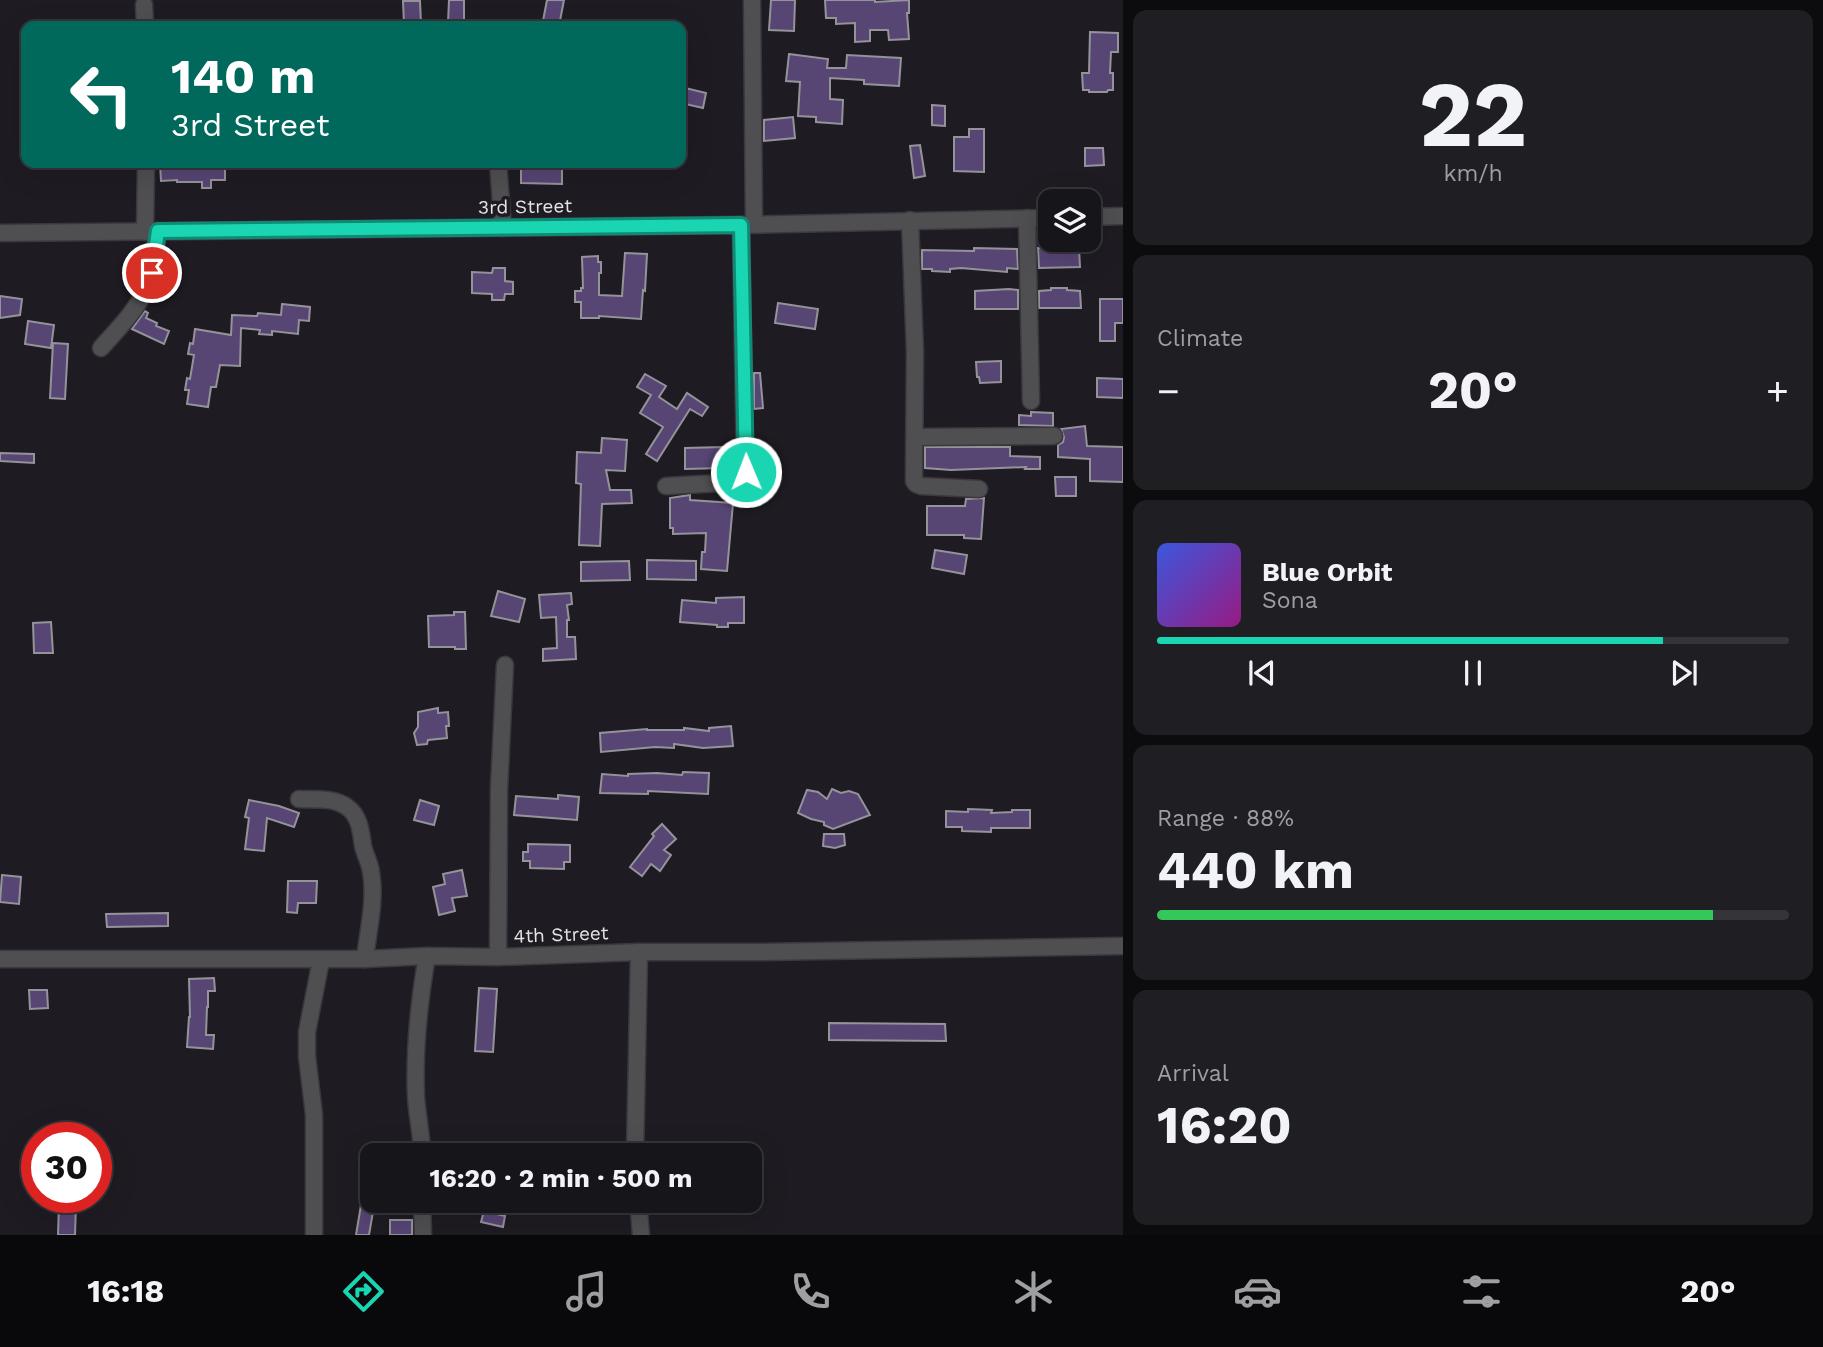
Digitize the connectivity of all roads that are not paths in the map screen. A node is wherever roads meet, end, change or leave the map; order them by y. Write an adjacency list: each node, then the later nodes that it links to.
1 (752, 0): 11 (street)
2 (144, 5): 3 (street)
3 (145, 21)
4 (146, 168): 13 (street)
5 (498, 168): 12 (street)
6 (1123, 216): 7 (street)
7 (1101, 217)
8 (1027, 218): 9 (street, 3rd Street); 10 (street, 3rd Street); 16 (street)
9 (1038, 218)
10 (910, 220): 11 (street, 3rd Street); 18 (street)
11 (748, 225): 12 (street, 3rd Street); 19 (street)
12 (503, 228): 13 (street, 3rd Street)
13 (151, 231): 14 (street, 3rd Street); 15 (street)
14 (0, 233)
15 (102, 348)
16 (1031, 401)
17 (1054, 436): 18 (street)
18 (915, 437): 20 (street)
19 (666, 486)
20 (979, 489)
21 (505, 665): 26 (street)
22 (299, 799): 27 (street)
23 (1123, 946): 24 (street, 4th Street)
24 (639, 952): 26 (street, 4th Street); 31 (street)
25 (427, 956): 26 (street, 4th Street); 27 (street, 4th Street); 30 (street)
26 (498, 957)
27 (365, 959): 29 (street, 4th Street)
28 (0, 960): 29 (street, 4th Street)
29 (321, 960): 34 (street)
30 (421, 1143)
31 (634, 1143)
32 (422, 1213): 35 (street)
33 (639, 1213): 36 (street)
34 (314, 1235)
35 (423, 1235)
36 (641, 1235)

